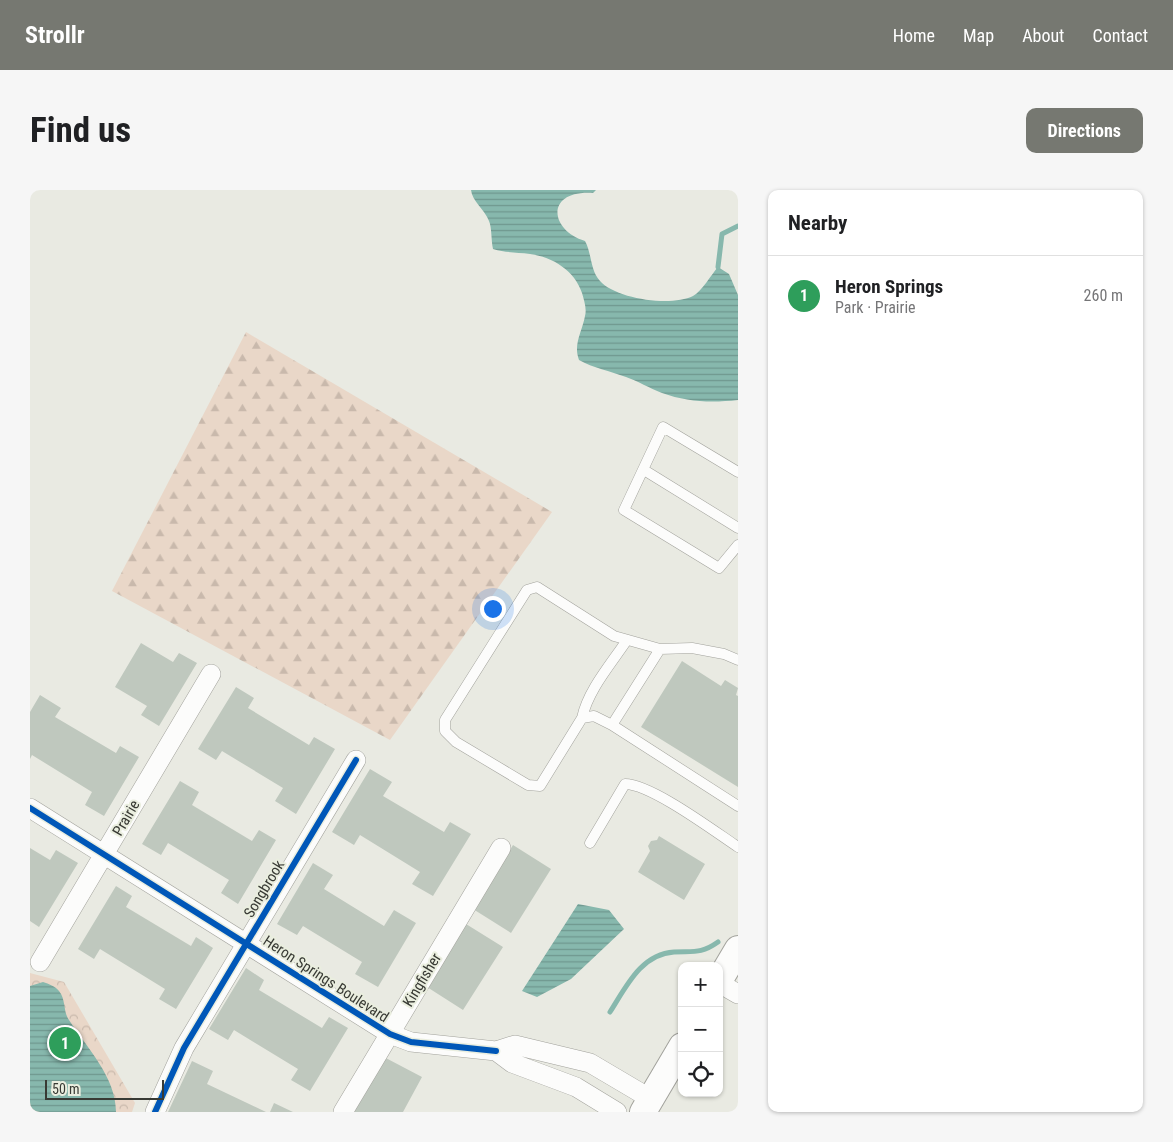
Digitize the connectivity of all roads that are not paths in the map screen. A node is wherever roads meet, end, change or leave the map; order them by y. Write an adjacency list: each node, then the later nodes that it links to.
1 (644, 470): 2 (lane); 3 (lane); 4 (lane)
2 (738, 472)
3 (738, 528)
4 (738, 545)
5 (627, 640): 6 (lane); 9 (lane); 9 (lane)
6 (660, 649): 7 (lane); 10 (lane)
7 (738, 660)
8 (211, 674): 17 (street, Prairie)
9 (582, 718): 10 (lane)
10 (612, 725): 12 (lane)
11 (356, 760): 18 (street, Songbrook)
12 (738, 806)
13 (30, 808): 17 (street, Heron Springs Boulevard)
14 (590, 843): 15 (lane)
15 (738, 847)
16 (501, 848): 24 (street, Kingfisher)
17 (104, 856): 18 (street, Heron Springs Boulevard); 20 (street, Prairie)
18 (246, 942): 24 (street, Heron Springs Boulevard); 28 (street, Songbrook)
19 (738, 949): 21 (main road)
20 (40, 962)
21 (723, 975)
22 (723, 985): 23 (street)
23 (738, 994)
24 (390, 1034): 25 (street, Heron Springs Boulevard); 29 (street, Kingfisher)
25 (496, 1051): 27 (street, Heron Springs Boulevard); 30 (street, Heron Springs Boulevard)
26 (678, 1052): 27 (main road)
27 (647, 1105)
28 (154, 1112)
29 (343, 1112)
30 (617, 1112)

